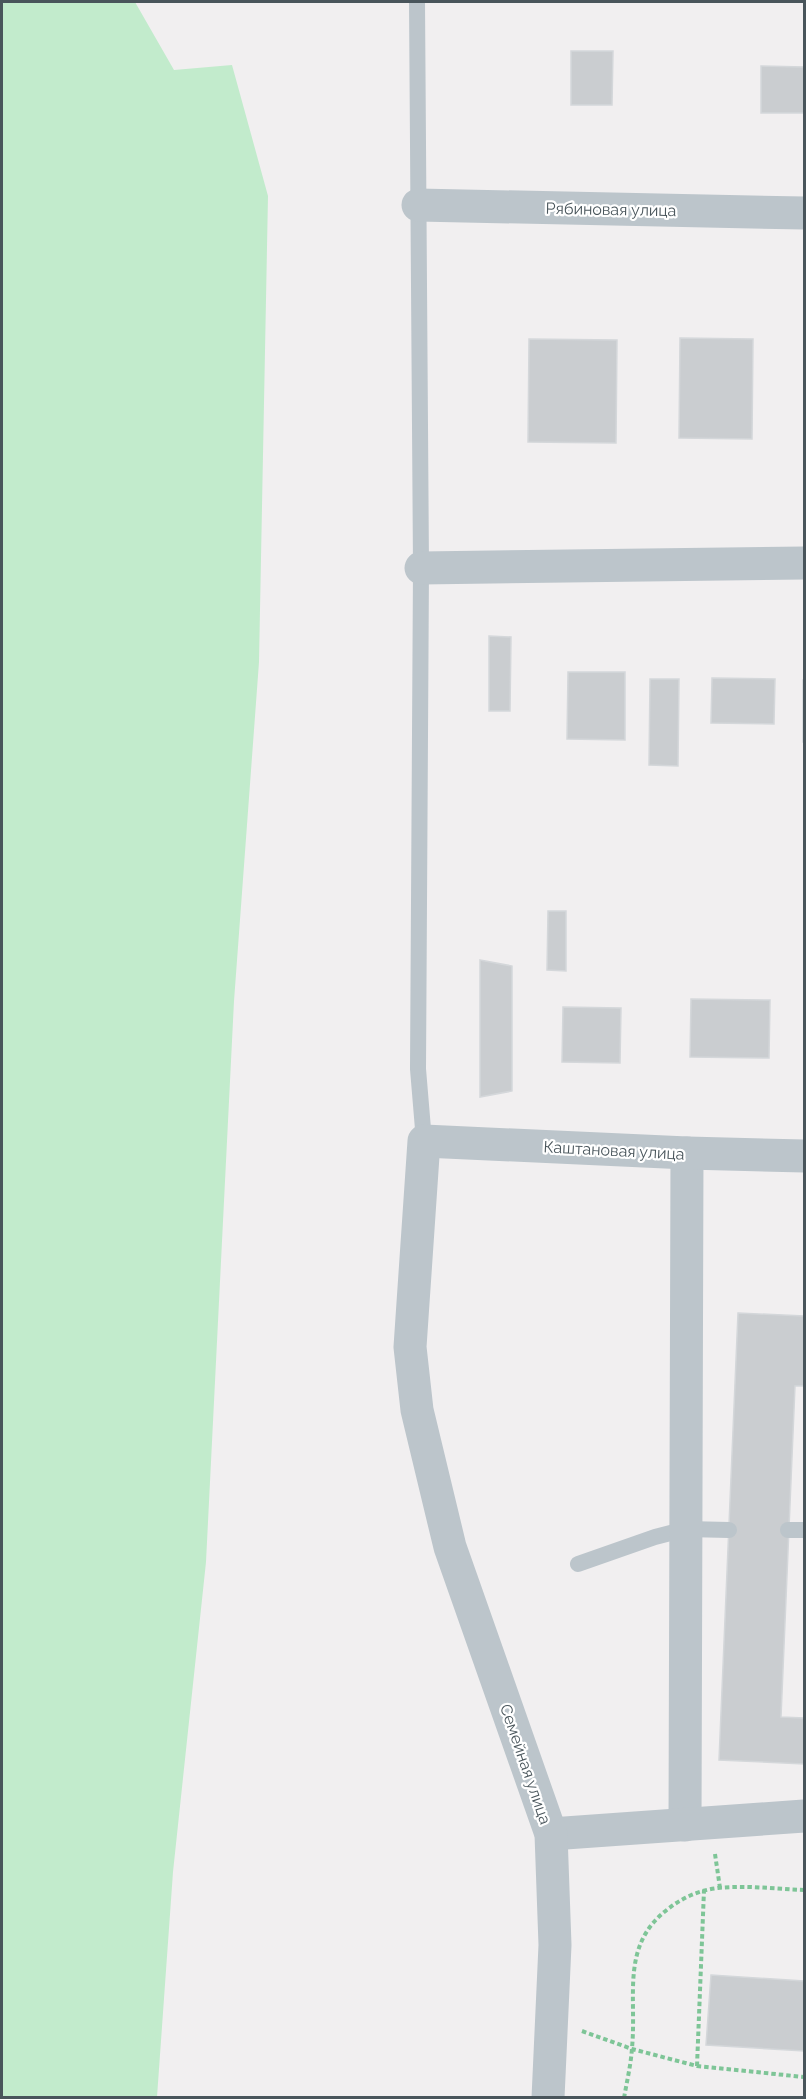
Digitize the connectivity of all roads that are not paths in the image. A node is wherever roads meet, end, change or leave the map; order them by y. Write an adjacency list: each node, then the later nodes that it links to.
1 (417, 2): 2 (lane)
2 (418, 205): 3 (street, Рябиновая улица); 5 (lane)
3 (804, 213)
4 (804, 563): 5 (street)
5 (421, 568): 6 (lane)
6 (424, 1141): 7 (street, Каштановая улица); 14 (street, Семейная улица)
7 (687, 1153): 8 (street, Каштановая улица); 9 (street)
8 (804, 1156)
9 (686, 1529): 10 (lane); 11 (lane); 13 (street)
10 (729, 1530)
11 (578, 1564)
12 (804, 1816): 13 (street)
13 (685, 1825): 14 (street)
14 (551, 1834): 15 (street, Семейная улица)
15 (548, 2097)

